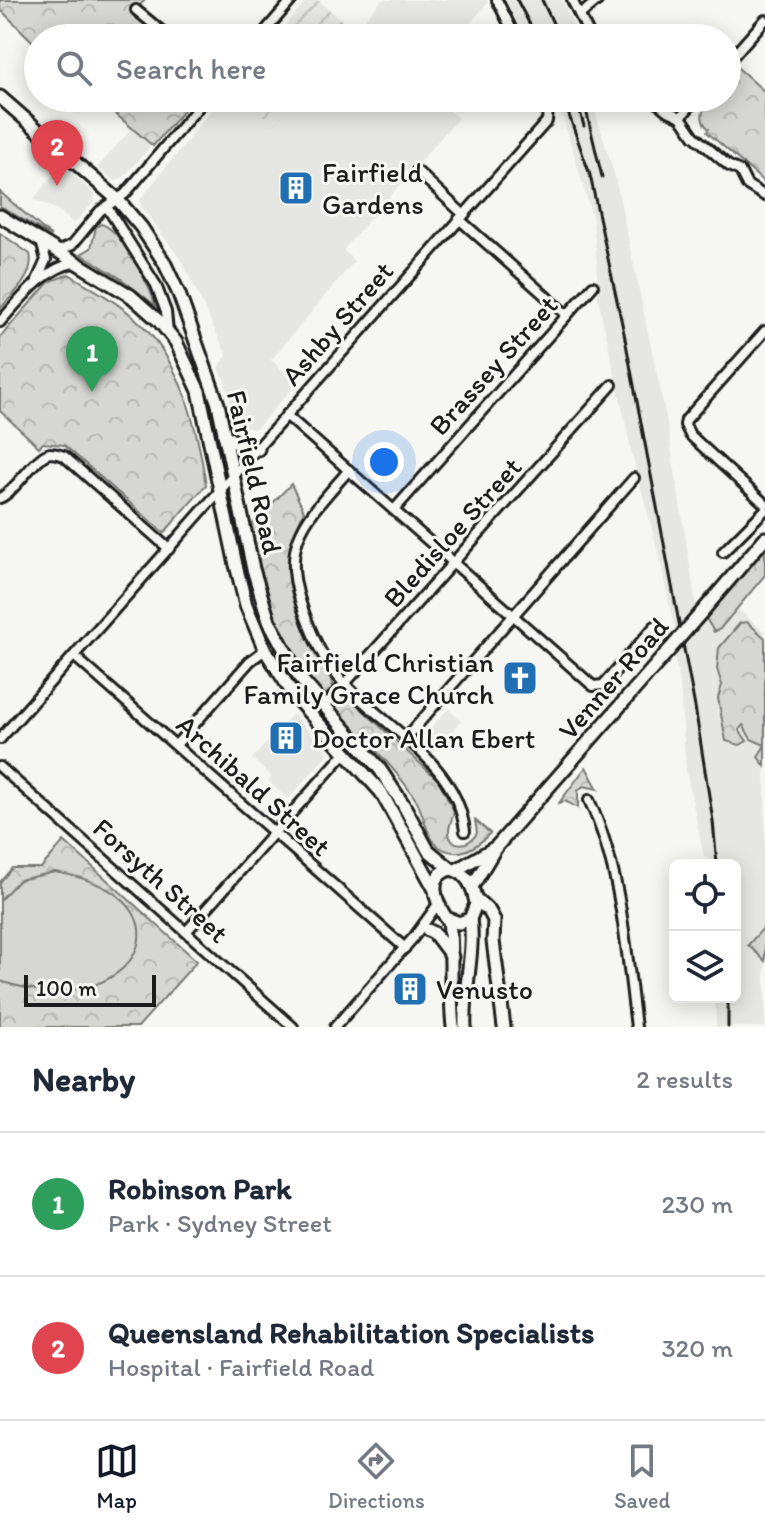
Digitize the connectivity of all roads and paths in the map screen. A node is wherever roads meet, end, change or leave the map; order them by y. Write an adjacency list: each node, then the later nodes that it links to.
1 (292, 0): 9 (street)
2 (497, 0): 10 (street)
3 (572, 0): 6 (street)
4 (598, 0): 6 (street)
5 (136, 10): 8 (street)
6 (580, 15): 11 (street)
7 (765, 20): 12 (street)
8 (153, 24)
9 (271, 24)
10 (509, 24)
11 (584, 24)
12 (741, 47)
13 (0, 97): 21 (main road, Fairfield Road)
14 (194, 112): 21 (street)
15 (548, 112): 23 (street, Ashby Street)
16 (670, 112): 18 (street)
17 (685, 112): 18 (street)
18 (681, 117): 20 (street)
19 (417, 171): 23 (street)
20 (765, 196)
21 (112, 204): 25 (street); 32 (street, Fairfield Road); 35 (main road, Fairfield Road)
22 (0, 216): 24 (main road)
23 (461, 217): 29 (street); 34 (street, Ashby Street)
24 (41, 241): 25 (main road); 27 (street)
25 (59, 251): 26 (main road)
26 (77, 262): 27 (street); 32 (main road)
27 (35, 284): 30 (street)
28 (593, 286): 29 (street, Brassey Street)
29 (567, 315): 43 (street, Brassey Street)
30 (0, 322)
31 (765, 331): 42 (street)
32 (168, 332): 40 (main road, Fairfield Road)
33 (612, 385): 47 (street, Bledisloe Street)
34 (286, 415): 36 (street, Ashby Street); 37 (street)
35 (224, 435): 36 (main road); 38 (main road, Fairfield Road)
36 (258, 449): 38 (street, Ashby Street)
37 (349, 470): 43 (street); 52 (street)
38 (233, 477): 40 (street, Ashby Street); 53 (main road, Fairfield Road)
39 (634, 478): 48 (street)
40 (220, 492): 45 (street, Ashby Street); 50 (main road, Fairfield Road)
41 (0, 498): 45 (street)
42 (765, 507): 46 (street)
43 (394, 510): 47 (street)
44 (765, 538): 62 (main road, Venner Road, bridge)
45 (169, 549): 51 (street, Ashby Street)
46 (723, 552)
47 (454, 563): 48 (street); 52 (street, Bledisloe Street)
48 (513, 616): 49 (street); 55 (street)
49 (655, 626)
50 (265, 650): 56 (street); 57 (main road, Fairfield Road)
51 (74, 656): 54 (street, Ashby Street); 56 (street, Archibald Street)
52 (346, 685): 53 (street, Bledisloe Street); 55 (street)
53 (324, 707): 63 (main road, Fairfield Road)
54 (0, 739)
55 (405, 739): 60 (street)
56 (176, 745): 61 (street, Archibald Street)
57 (345, 753): 61 (street); 64 (main road, Fairfield Road)
58 (0, 767): 70 (street, Forsyth Street)
59 (589, 800): 80 (street)
60 (465, 831)
61 (274, 832): 70 (street); 73 (street, Archibald Street)
62 (496, 847): 63 (main road, Venner Road); 65 (main road, Venner Road)
63 (453, 870): 64 (main road); 65 (main road)
64 (434, 888): 66 (main road)
65 (474, 892): 67 (main road); 72 (main road)
66 (438, 904): 68 (main road); 71 (street)
67 (472, 918): 68 (main road); 72 (main road); 78 (main road)
68 (448, 919): 69 (street); 74 (main road)
69 (428, 930): 71 (street); 74 (main road)
70 (186, 932): 75 (street, Forsyth Street)
71 (414, 937): 73 (street)
72 (493, 941): 79 (main road)
73 (405, 948): 76 (street)
74 (452, 957): 77 (main road)
75 (293, 1027)
76 (335, 1027)
77 (453, 1027)
78 (465, 1027)
79 (504, 1027)
80 (636, 1027)

